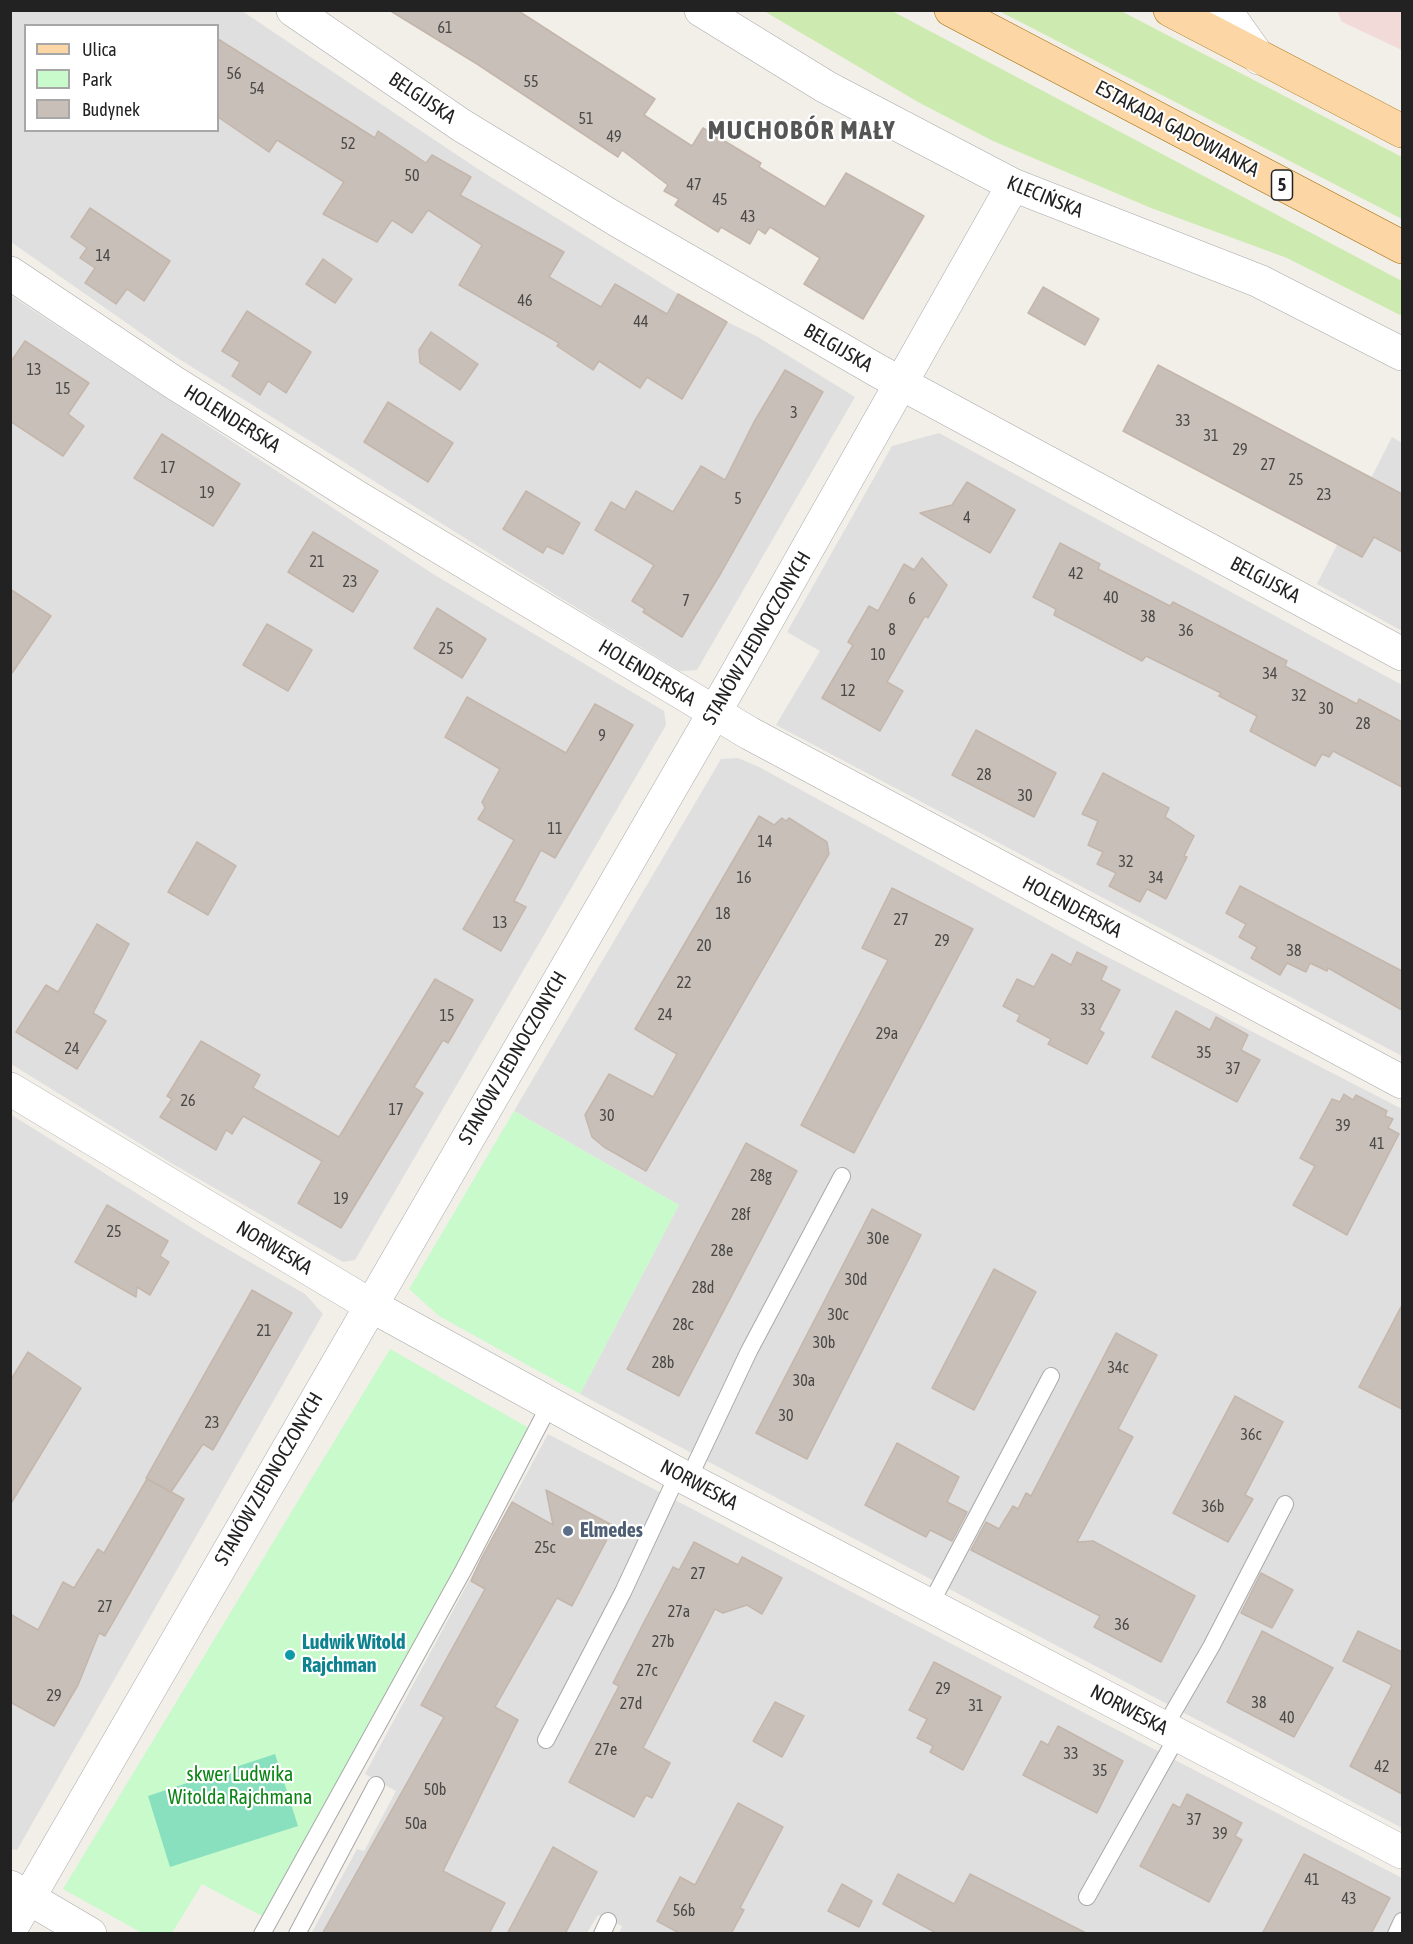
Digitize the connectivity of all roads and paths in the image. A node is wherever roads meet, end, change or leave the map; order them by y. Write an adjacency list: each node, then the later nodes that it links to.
1 (293, 10): 12 (street, BELGIJSKA)
2 (701, 10): 8 (street, KLECIŃSKA)
3 (951, 10): 9 (main road, ESTAKADA GĄDOWIANKA / 5)
4 (1170, 10): 6 (main road)
5 (1225, 10): 6 (street)
6 (1259, 58): 7 (main road)
7 (1402, 131)
8 (1013, 185): 11 (street, KLECIŃSKA); 12 (street, STANÓW ZJEDNOCZONYCH)
9 (1402, 247)
10 (10, 273): 14 (street, HOLENDERSKA)
11 (1402, 354)
12 (901, 384): 13 (street, BELGIJSKA); 14 (street, STANÓW ZJEDNOCZONYCH)
13 (1402, 654)
14 (714, 712): 15 (street, HOLENDERSKA); 18 (street, STANÓW ZJEDNOCZONYCH)
15 (1402, 1082)
16 (10, 1089): 18 (street, NORWESKA)
17 (843, 1176): 21 (lane)
18 (369, 1305): 20 (street, NORWESKA); 28 (street, STANÓW ZJEDNOCZONYCH)
19 (1051, 1376): 23 (lane)
20 (550, 1404): 21 (street, NORWESKA); 33 (lane)
21 (683, 1477): 23 (street, NORWESKA); 25 (lane)
22 (1286, 1504): 24 (lane)
23 (930, 1605): 24 (street, NORWESKA)
24 (1171, 1731): 27 (street, NORWESKA); 29 (lane)
25 (546, 1740)
26 (376, 1785): 34 (lane)
27 (1402, 1852)
28 (19, 1893): 31 (street, STANÓW ZJEDNOCZONYCH); 32 (street)
29 (1087, 1897)
30 (1402, 1922): 35 (lane)
31 (10, 1930)
32 (90, 1934)
33 (262, 1934)
34 (297, 1934)
35 (1396, 1934)

